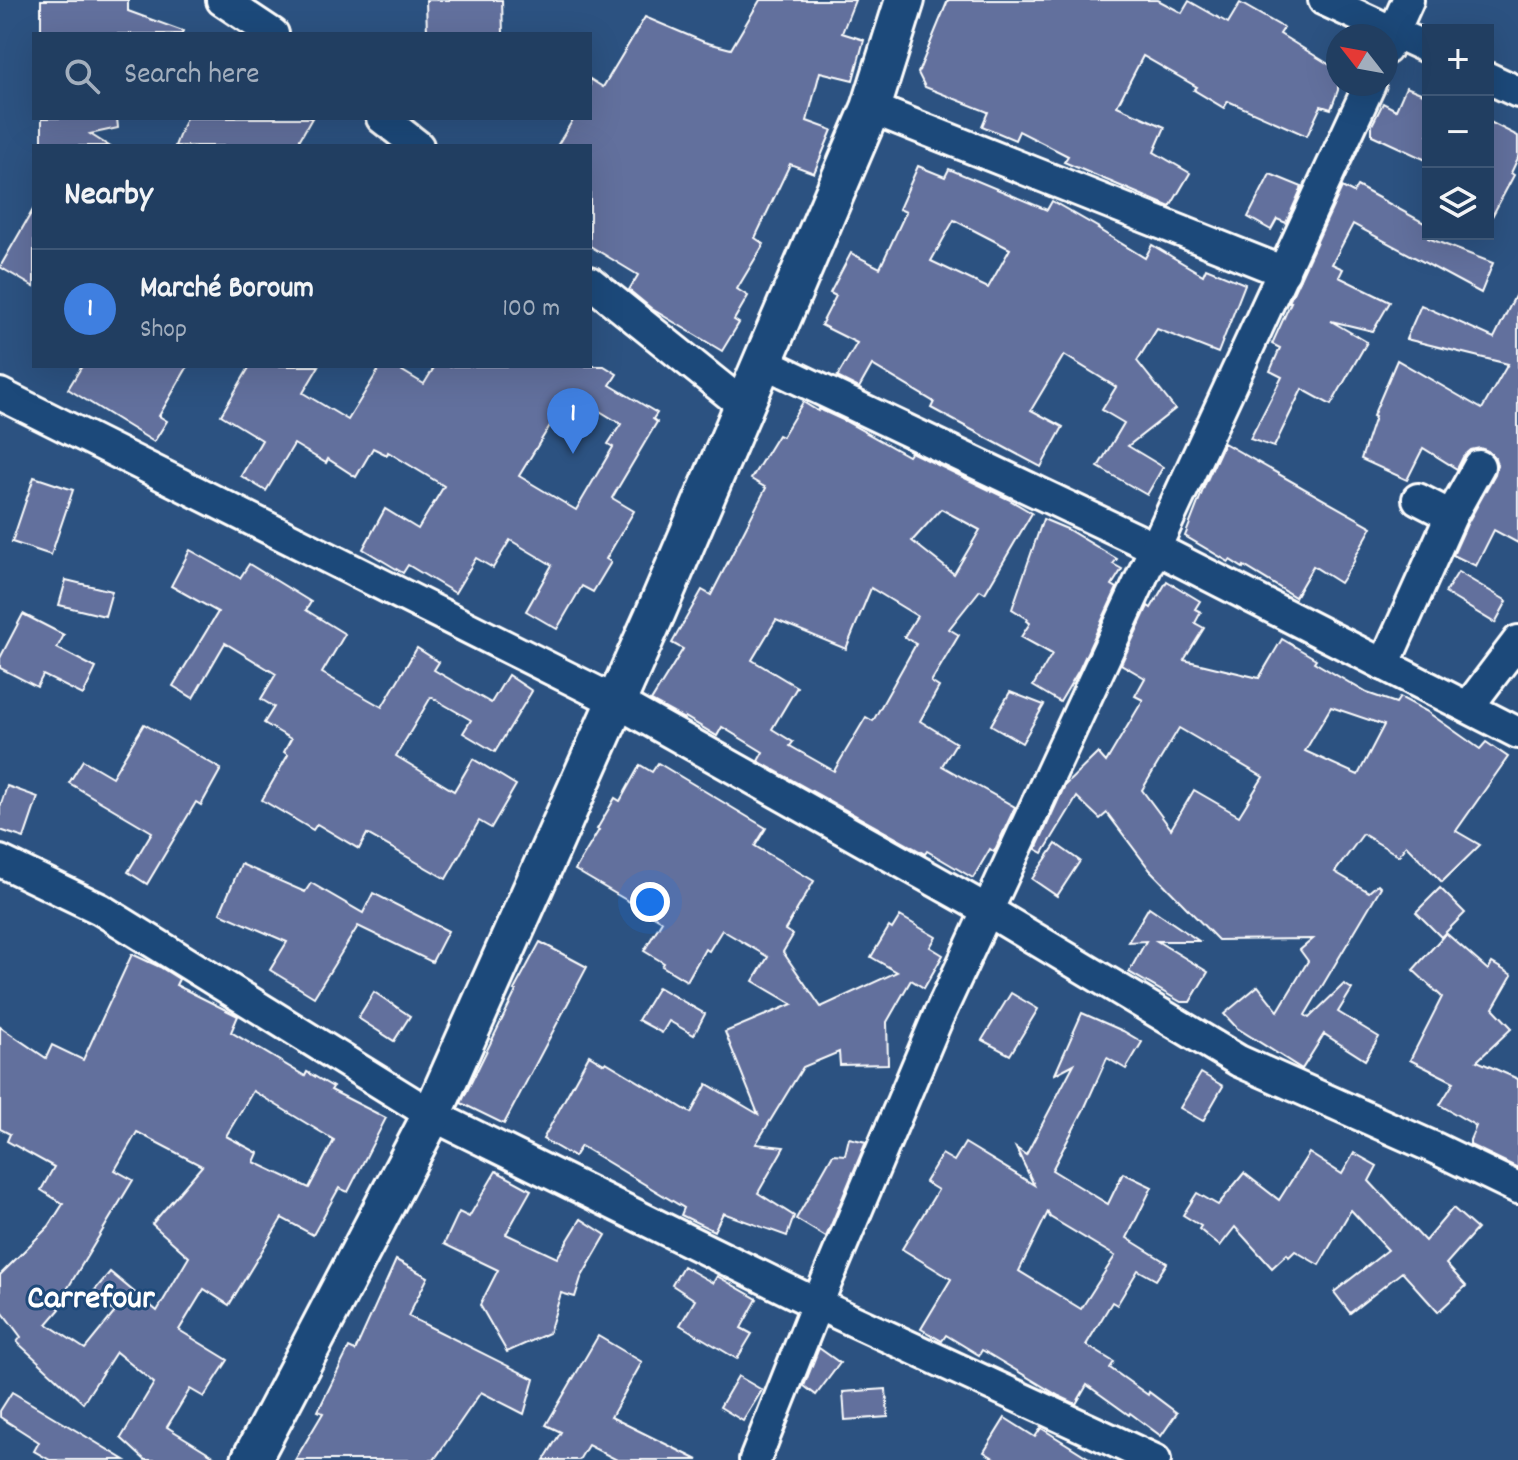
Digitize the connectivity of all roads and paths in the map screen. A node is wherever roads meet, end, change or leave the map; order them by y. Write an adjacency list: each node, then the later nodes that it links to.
1 (222, 0): 7 (street)
2 (905, 0): 13 (street)
3 (1324, 0): 5 (street)
4 (1408, 0): 6 (street)
5 (1363, 24)
6 (1397, 24)
7 (270, 32)
8 (1398, 42): 9 (street)
9 (1422, 47)
10 (1494, 81): 11 (street)
11 (1518, 92)
12 (1365, 96): 16 (street)
13 (871, 108): 16 (street); 18 (street)
14 (385, 120): 15 (street)
15 (415, 144)
16 (1284, 272): 24 (street)
17 (592, 284): 20 (street)
18 (763, 362): 20 (street); 24 (street)
19 (0, 394): 27 (street)
20 (743, 405): 27 (street)
21 (1479, 466): 23 (street)
22 (1418, 499): 23 (street)
23 (1451, 516): 26 (street)
24 (1155, 548): 26 (street); 31 (street)
25 (1518, 641): 28 (street)
26 (1384, 665): 28 (street)
27 (615, 701): 31 (street); 32 (street)
28 (1468, 707): 29 (street)
29 (1518, 733)
30 (0, 861): 32 (street)
31 (987, 910): 33 (street); 34 (street)
32 (432, 1115): 34 (street); 35 (street)
33 (1518, 1188)
34 (817, 1304): 36 (street); 37 (street)
35 (251, 1460)
36 (755, 1460)
37 (1155, 1460)

